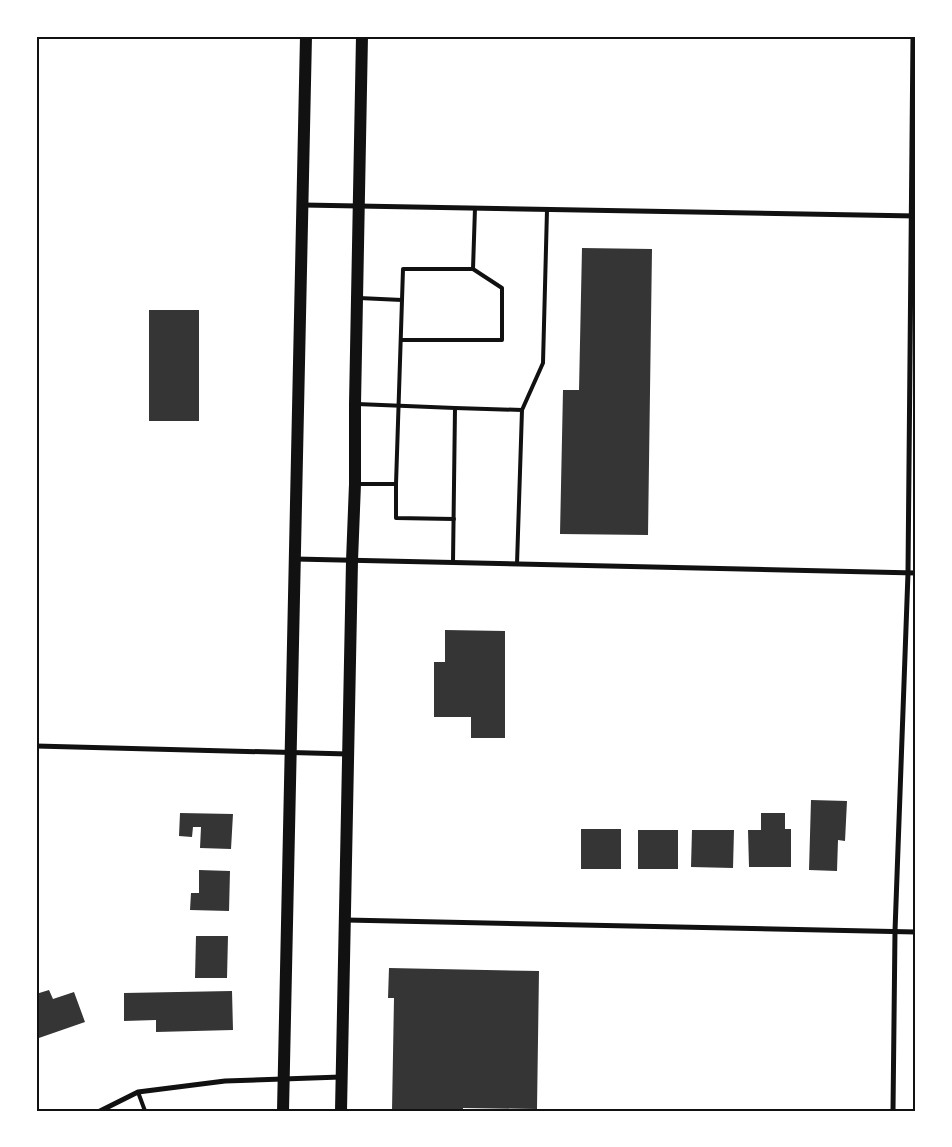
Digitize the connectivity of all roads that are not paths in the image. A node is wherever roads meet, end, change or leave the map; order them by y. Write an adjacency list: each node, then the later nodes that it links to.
1 (306, 36): 4 (main road)
2 (362, 36): 5 (main road)
3 (913, 36): 8 (street)
4 (302, 205): 5 (street); 20 (main road)
5 (358, 206): 6 (street); 10 (main road)
6 (475, 208): 7 (street); 9 (lane)
7 (547, 210): 8 (street); 16 (lane)
8 (913, 216): 24 (street)
9 (473, 268): 11 (lane); 12 (lane)
10 (357, 298): 11 (lane); 13 (main road)
11 (402, 300): 12 (lane)
12 (402, 340): 14 (lane)
13 (355, 404): 14 (lane); 17 (main road)
14 (399, 406): 15 (lane); 18 (lane)
15 (455, 408): 16 (lane); 19 (lane)
16 (522, 410): 23 (lane)
17 (354, 484): 18 (lane); 21 (main road)
18 (396, 484): 19 (lane)
19 (454, 519): 22 (lane)
20 (295, 559): 21 (street); 27 (main road)
21 (352, 560): 22 (street); 28 (main road)
22 (453, 562): 23 (street)
23 (517, 564): 24 (street)
24 (908, 573): 25 (street); 30 (street)
25 (916, 573)
26 (36, 746): 27 (street)
27 (291, 753): 28 (street); 33 (main road)
28 (348, 754): 29 (main road)
29 (345, 920): 30 (street); 32 (main road)
30 (895, 931): 31 (street); 39 (street)
31 (916, 932)
32 (342, 1077): 33 (street); 38 (main road)
33 (284, 1079): 34 (street); 37 (main road)
34 (138, 1092): 35 (street); 36 (lane)
35 (100, 1111)
36 (145, 1111)
37 (283, 1111)
38 (341, 1111)
39 (893, 1111)

